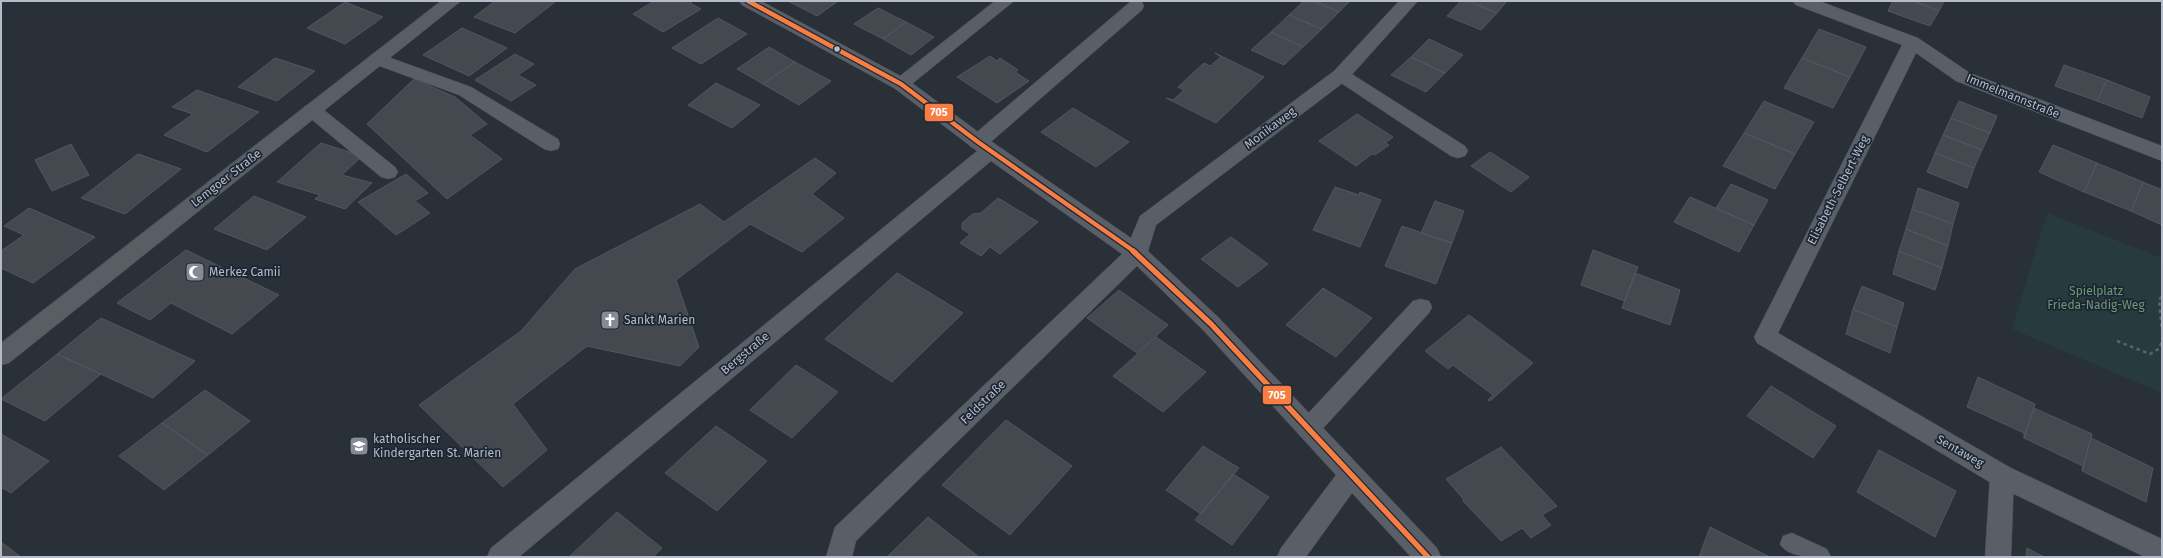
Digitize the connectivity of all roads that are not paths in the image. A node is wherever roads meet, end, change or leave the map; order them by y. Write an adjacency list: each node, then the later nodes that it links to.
1 (452, 1): 8 (main road, Lemgoer Straße)
2 (748, 1): 10 (street)
3 (1006, 1): 10 (lane)
4 (1409, 1): 9 (street, Monikaweg)
5 (1802, 1): 7 (street, Immelmannstraße)
6 (1136, 6): 13 (lane)
7 (1912, 42): 15 (street, Immelmannstraße); 19 (street, Elisabeth-Selbert-Weg)
8 (376, 59): 11 (main road, Lemgoer Straße); 12 (lane)
9 (1341, 74): 14 (lane); 17 (street, Monikaweg)
10 (901, 84): 13 (street)
11 (312, 110): 16 (lane); 20 (main road, Lemgoer Straße)
12 (551, 144)
13 (985, 146): 17 (street); 26 (street, Bergstraße)
14 (1458, 151)
15 (2162, 154)
16 (388, 172)
17 (1137, 253): 21 (street); 27 (street, Feldstraße)
18 (1421, 306): 21 (lane)
19 (1765, 337): 23 (street, Sentaweg)
20 (1, 356)
21 (1308, 429): 22 (street)
22 (1351, 475): 28 (street); 29 (street)
23 (2002, 476): 25 (street, Sentaweg); 31 (lane)
24 (1792, 544): 30 (lane)
25 (2162, 552)
26 (500, 557)
27 (839, 557)
28 (1290, 557)
29 (1428, 557)
30 (1818, 557)
31 (1998, 557)

